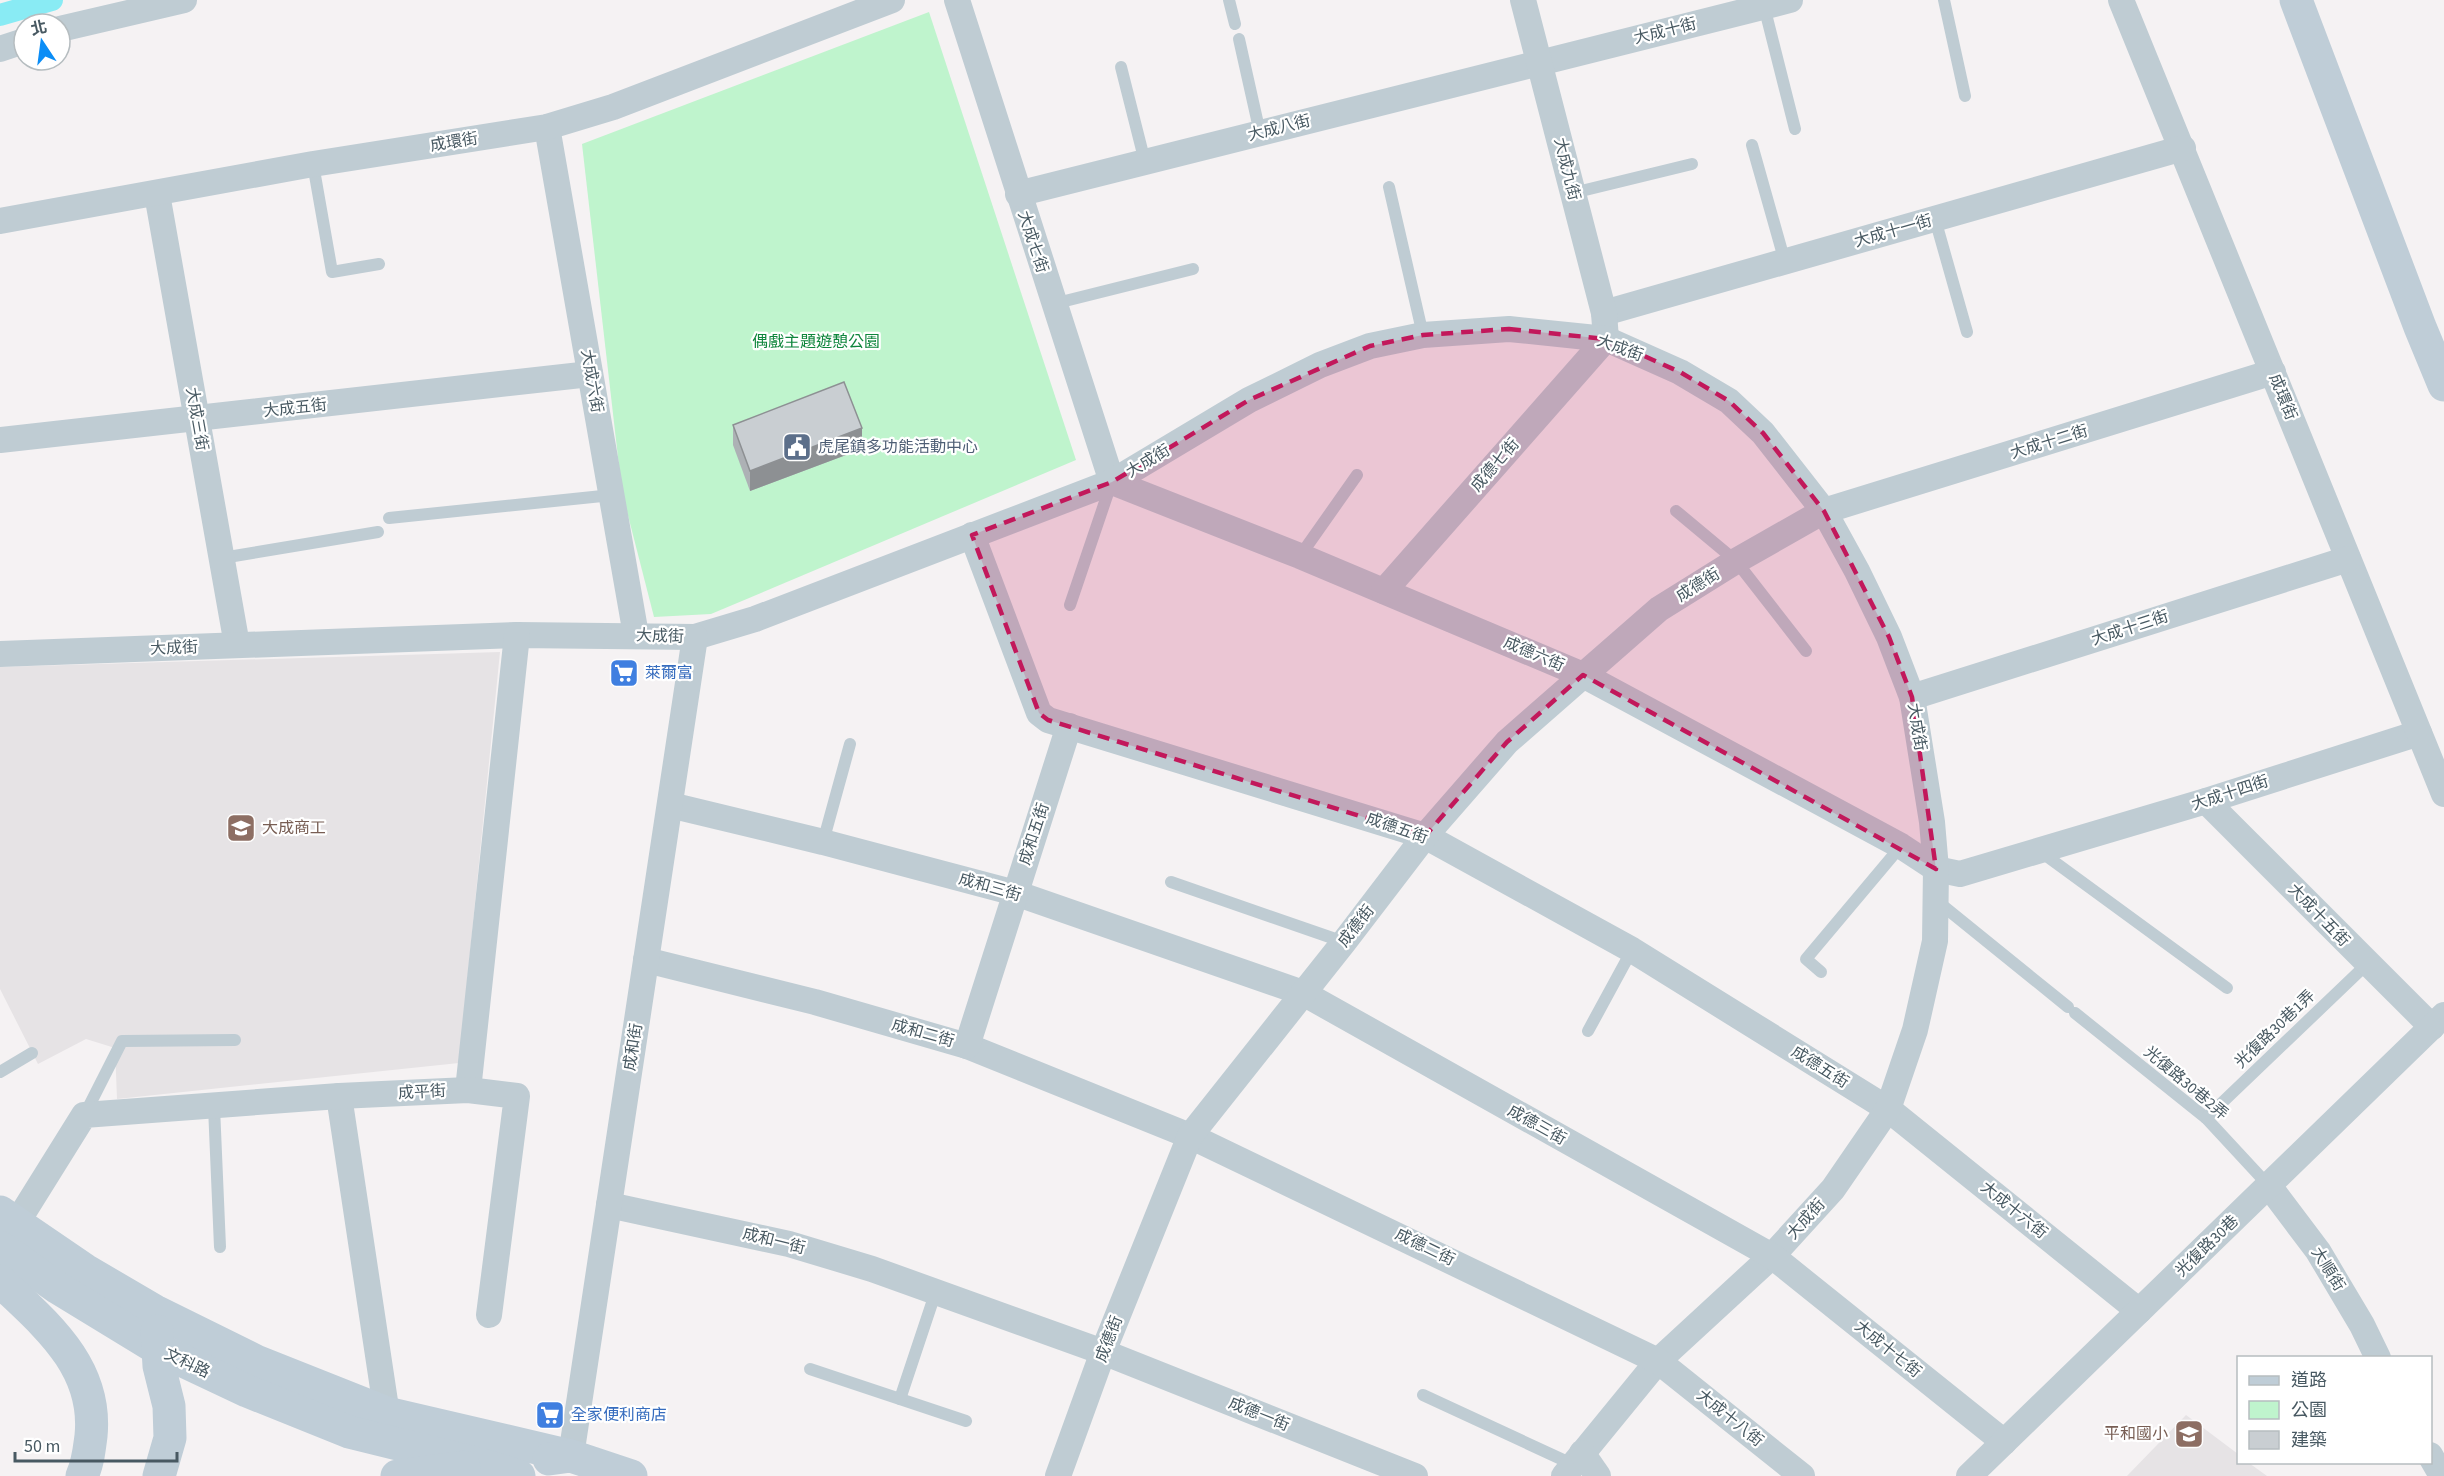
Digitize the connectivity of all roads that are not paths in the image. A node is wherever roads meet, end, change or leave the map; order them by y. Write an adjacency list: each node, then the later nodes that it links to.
1 (184, 0): 12 (street)
2 (892, 0): 17 (street, 成環街)
3 (957, 0): 28 (street, 大成七街)
4 (1229, 0): 11 (lane)
5 (1523, 0): 14 (street, 大成九街)
6 (1790, 0): 10 (street, 大成十街)
7 (1944, 0): 16 (lane)
8 (2121, 0): 21 (street, 成環街)
9 (2296, 0): 41 (main road)
10 (1764, 6): 14 (street, 大成十街); 18 (lane)
11 (1235, 24)
12 (72, 26)
13 (1239, 39): 19 (lane)
14 (1540, 63): 19 (street, 大成八街); 26 (street, 大成九街)
15 (1121, 66): 22 (lane)
16 (1965, 96)
17 (547, 127): 23 (street, 成環街); 40 (street, 大成六街)
18 (1795, 129)
19 (1260, 133): 22 (street, 大成八街)
20 (1752, 145): 31 (lane)
21 (2183, 148): 29 (street, 大成十一街); 39 (street, 成環街)
22 (1145, 162): 28 (street, 大成八街)
23 (313, 164): 27 (street, 成環街); 32 (lane)
24 (1692, 164): 26 (lane)
25 (1389, 187): 37 (lane)
26 (1573, 193): 35 (street, 大成九街)
27 (157, 194): 30 (street, 成環街); 42 (street, 大成三街)
28 (1018, 194): 34 (street, 大成七街)
29 (1935, 219): 31 (street, 大成十一街); 36 (lane)
30 (0, 221)
31 (1785, 262): 35 (street, 大成十一街)
32 (379, 264)
33 (1192, 269): 34 (lane)
34 (1053, 304): 45 (street, 大成七街)
35 (1604, 313): 38 (street, 大成九街)
36 (1967, 332)
37 (1423, 335): 38 (street, 大成街); 45 (street, 大成街)
38 (1606, 339): 48 (street, 大成街); 56 (street, 成德七街)
39 (2273, 372): 48 (street, 大成十二街); 54 (street, 成環街)
40 (590, 374): 42 (street, 大成五街); 46 (street, 大成六街)
41 (2444, 385)
42 (196, 419): 43 (street, 大成五街); 53 (street, 大成三街)
43 (0, 440)
44 (1357, 475): 52 (lane)
45 (1112, 482): 51 (street, 大成街); 52 (street, 成德六街); 57 (lane)
46 (612, 495): 49 (lane); 59 (street, 大成六街)
47 (1676, 511): 55 (lane)
48 (1824, 511): 55 (street, 成德街); 65 (street, 大成街)
49 (389, 518)
50 (378, 532): 53 (lane)
51 (972, 536): 60 (street, 大成街); 66 (street, 成德五街)
52 (1300, 556): 56 (street, 成德六街)
53 (222, 558): 61 (street, 大成三街)
54 (2349, 559): 65 (street, 大成十三街); 67 (street, 成環街)
55 (1736, 561): 62 (lane); 64 (street, 成德街)
56 (1384, 591): 64 (street, 成德六街)
57 (1070, 605)
58 (518, 635): 59 (street, 大成街); 61 (street, 大成街); 93 (street, 成平街)
59 (636, 635): 60 (street, 大成街)
60 (695, 637): 71 (street, 成和街)
61 (237, 645): 63 (street, 大成街)
62 (1806, 651)
63 (0, 654)
64 (1583, 675): 72 (street, 成德街); 74 (street, 成德六街)
65 (1912, 697): 76 (street, 大成街)
66 (1069, 726): 72 (street, 成德五街); 78 (street, 成和五街)
67 (2420, 733): 69 (street, 成環街); 70 (street, 大成十四街)
68 (850, 744): 73 (lane)
69 (2444, 794)
70 (2206, 801): 75 (street, 大成十四街); 83 (street, 大成十五街)
71 (670, 805): 73 (street, 成和三街); 82 (street, 成和街)
72 (1425, 836): 80 (street, 成德街); 81 (street, 成德五街)
73 (823, 842): 78 (street, 成和三街)
74 (1901, 846): 76 (street, 成德六街); 84 (lane)
75 (2041, 852): 76 (street, 大成十四街); 85 (lane)
76 (1936, 869): 79 (street, 大成街)
77 (1171, 882): 80 (lane)
78 (1015, 893): 86 (street, 成和三街); 90 (street, 成和五街)
79 (1936, 900): 96 (street, 大成街); 98 (lane, 光復路30巷2弄)
80 (1344, 942): 86 (street, 成德街)
81 (1632, 950): 88 (lane); 96 (street, 成德五街)
82 (646, 960): 90 (street, 成和二街); 101 (street, 成和街)
83 (2367, 964): 87 (street, 大成十五街); 98 (lane, 光復路30巷1弄)
84 (1821, 972)
85 (2228, 988)
86 (1303, 993): 99 (street, 成德街); 104 (street, 成德三街)
87 (2438, 1021): 100 (street, 光復路30巷)
88 (1588, 1031)
89 (235, 1040): 97 (lane)
90 (967, 1046): 99 (street, 成和二街)
91 (32, 1053): 92 (lane)
92 (0, 1072)
93 (468, 1090): 94 (street, 成平街); 109 (street)
94 (339, 1096): 95 (street, 成平街); 118 (street)
95 (214, 1107): 97 (street, 成平街); 103 (lane)
96 (1888, 1109): 104 (street, 大成街); 108 (street, 大成十六街)
97 (84, 1115): 102 (street)
98 (2206, 1118): 100 (lane, 光復路30巷2弄)
99 (1190, 1136): 111 (street, 成德街); 113 (street, 成德二街)
100 (2269, 1186): 108 (street, 光復路30巷); 112 (street, 大順街)
101 (609, 1205): 106 (street, 成和一街); 120 (street, 成和街)
102 (5, 1228): 107 (main road, 文科路); 110 (main road, 文科路)
103 (220, 1247)
104 (1772, 1256): 113 (street, 大成街); 119 (street, 大成十七街)
105 (0, 1281): 124 (main road)
106 (936, 1291): 111 (street, 成和一街); 116 (lane)
107 (154, 1311): 110 (main road); 118 (main road, 文科路)
108 (2139, 1311): 119 (street, 光復路30巷)
109 (489, 1315)
110 (158, 1349): 118 (main road, 文科路); 125 (main road)
111 (1103, 1352): 129 (street, 成德街); 130 (street, 成德一街)
112 (2377, 1356)
113 (1658, 1361): 122 (street, 大成街); 132 (street, 大成十八街)
114 (810, 1370): 116 (lane)
115 (1423, 1395): 122 (lane)
116 (900, 1399): 117 (lane)
117 (966, 1421)
118 (389, 1428): 120 (main road, 文科路); 123 (main road, 文科路); 126 (street)
119 (2004, 1442): 133 (street, 光復路30巷)
120 (571, 1456): 123 (main road); 128 (main road, 文科路)
121 (2432, 1458): 134 (street)
122 (1573, 1464): 131 (street)
123 (483, 1465): 126 (main road); 127 (main road, 文科路)
124 (82, 1476)
125 (159, 1476)
126 (397, 1476)
127 (519, 1476)
128 (630, 1476)
129 (1058, 1476)
130 (1415, 1476)
131 (1598, 1476)
132 (1802, 1476)
133 (1969, 1476)
134 (2442, 1476)

